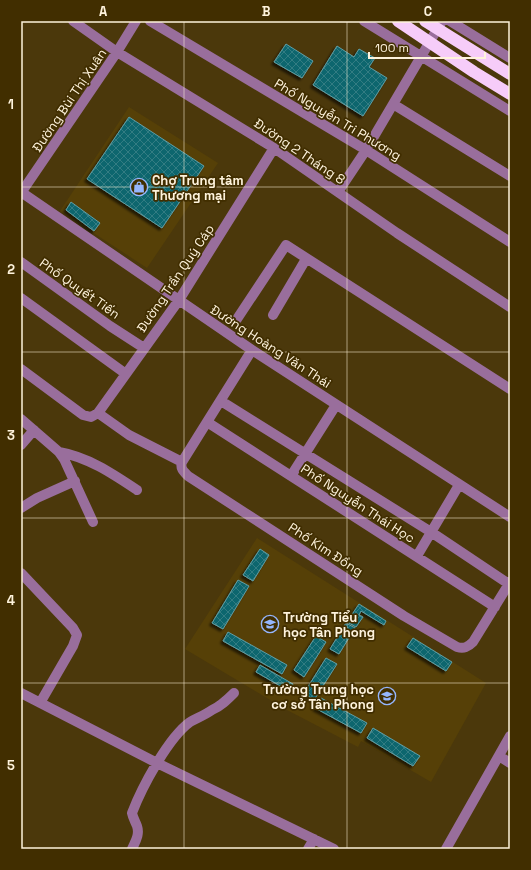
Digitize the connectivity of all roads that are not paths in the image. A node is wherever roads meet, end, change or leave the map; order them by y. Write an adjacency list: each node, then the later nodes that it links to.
1 (73, 21): 10 (street, Đường 2 Tháng 8)
2 (136, 21): 10 (street, Đường Bùi Thị Xuân)
3 (150, 21): 18 (street, Phố Nguyễn Tri Phương)
4 (364, 21): 11 (street)
5 (398, 21): 9 (highway)
6 (425, 21): 8 (highway)
7 (450, 21): 12 (street)
8 (440, 25): 9 (street); 13 (highway)
9 (429, 42): 11 (street); 14 (highway)
10 (117, 52): 17 (street, Đường 2 Tháng 8); 20 (street, Đường Bùi Thị Xuân)
11 (421, 56): 15 (street); 16 (street)
12 (510, 58)
13 (510, 74)
14 (510, 94)
15 (393, 104): 18 (street); 19 (street)
16 (510, 111)
17 (274, 148): 21 (street, Đường 2 Tháng 8); 26 (street, Đường Trần Quý Cáp)
18 (366, 150): 21 (street); 22 (street, Phố Nguyễn Tri Phương)
19 (510, 176)
20 (21, 192): 26 (street, Đường Hoàng Văn Thái)
21 (338, 192): 27 (street, Đường 2 Tháng 8)
22 (510, 242)
23 (306, 259): 28 (street); 29 (street); 34 (street)
24 (21, 262): 30 (street, Phố Quyết Tiến)
25 (21, 298): 33 (street)
26 (179, 300): 30 (street, Đường Trần Quý Cáp); 31 (street, Đường Hoàng Văn Thái)
27 (510, 307)
28 (273, 315)
29 (237, 319)
30 (144, 348): 33 (street, Đường Trần Quý Cáp)
31 (252, 350): 35 (street); 36 (street, Đường Hoàng Văn Thái)
32 (21, 369): 37 (street)
33 (126, 374): 37 (street, Đường Trần Quý Cáp)
34 (510, 389)
35 (221, 400): 39 (street); 43 (street, Phố Nguyễn Thái Học)
36 (336, 405): 43 (street); 47 (street, Đường Hoàng Văn Thái)
37 (94, 415): 44 (street)
38 (21, 419): 40 (street)
39 (207, 422): 44 (street); 45 (street, Phố Nguyễn Thái Học)
40 (34, 430): 41 (street); 42 (street)
41 (21, 444)
42 (59, 452): 46 (street); 48 (street)
43 (306, 453): 45 (street); 52 (street, Phố Nguyễn Thái Học)
44 (181, 464): 56 (street, Phố Kim Đồng)
45 (291, 476): 53 (street, Phố Nguyễn Thái Học)
46 (75, 481): 49 (street); 51 (street)
47 (459, 485): 50 (street, Đường Hoàng Văn Thái); 52 (street)
48 (137, 490)
49 (21, 508)
50 (510, 517)
51 (93, 522)
52 (430, 532): 53 (street); 55 (street, Phố Nguyễn Thái Học)
53 (416, 556): 56 (street, Phố Nguyễn Thái Học)
54 (21, 573): 59 (street)
55 (510, 583): 56 (street)
56 (495, 607)
57 (21, 693): 59 (street)
58 (234, 693): 62 (street)
59 (40, 703): 62 (street)
60 (510, 736): 61 (street)
61 (499, 756): 63 (street); 68 (street)
62 (157, 763): 64 (street); 65 (street)
63 (510, 763)
64 (314, 839): 66 (street); 67 (street)
65 (132, 849)
66 (308, 849)
67 (334, 849)
68 (446, 849)

